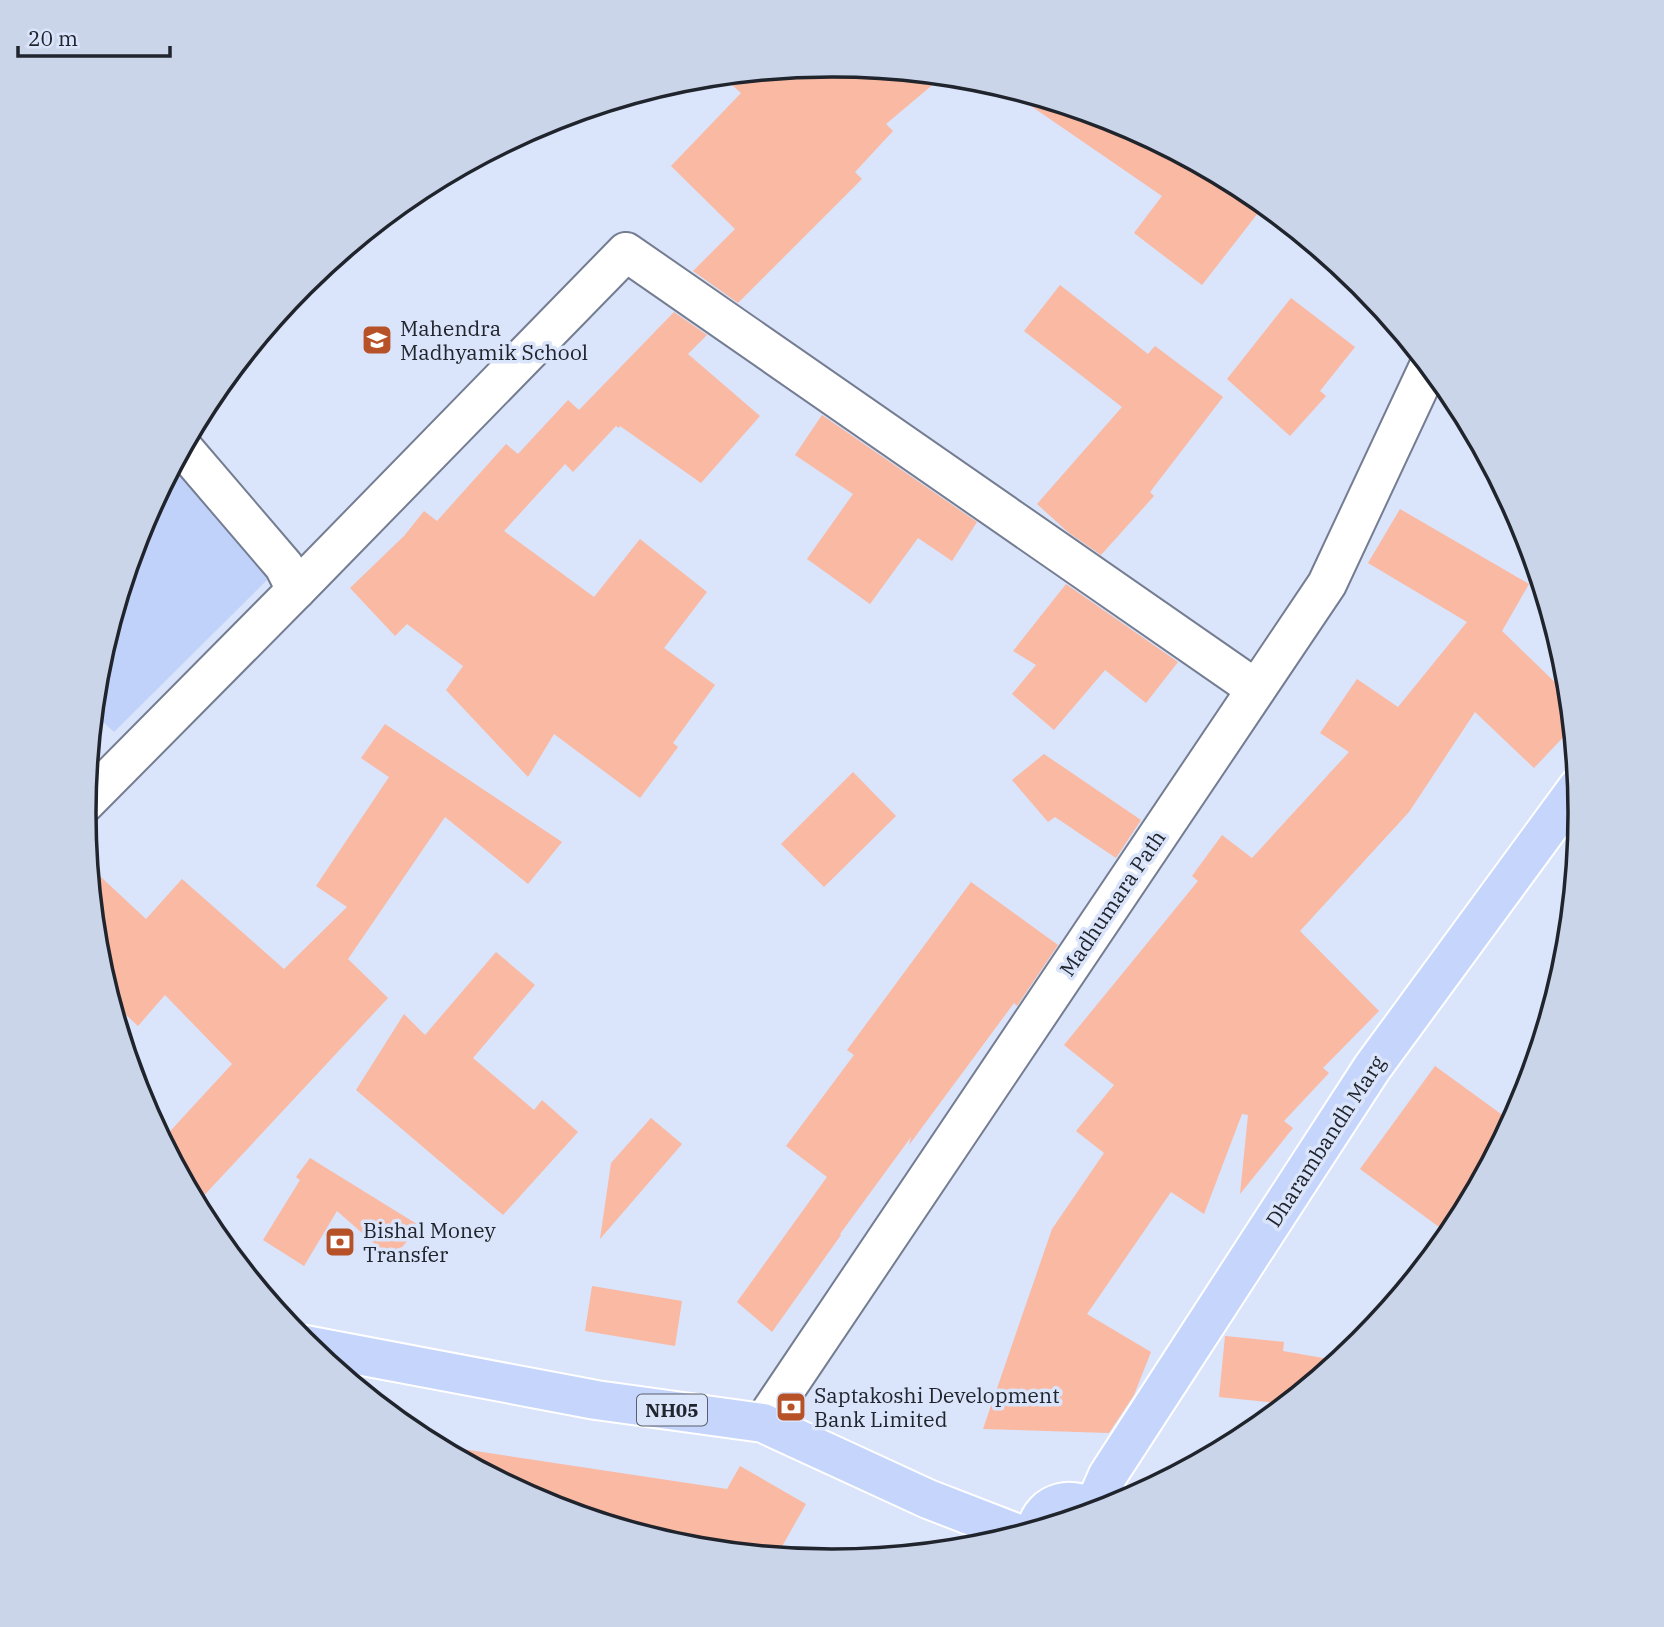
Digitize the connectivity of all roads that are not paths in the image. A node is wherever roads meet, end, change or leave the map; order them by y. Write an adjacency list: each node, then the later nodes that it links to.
1 (1424, 376): 4 (street, Madhumara Path)
2 (189, 455): 3 (street)
3 (296, 590): 4 (street); 5 (street)
4 (1256, 689): 8 (street, Madhumara Path)
5 (96, 792)
6 (1568, 801): 9 (main road, Dharambandh Marg)
7 (327, 1349): 8 (main road, NH05)
8 (763, 1423): 12 (main road, NH05)
9 (1098, 1500)
10 (1085, 1505): 11 (main road)
11 (1040, 1520)
12 (1006, 1529)

